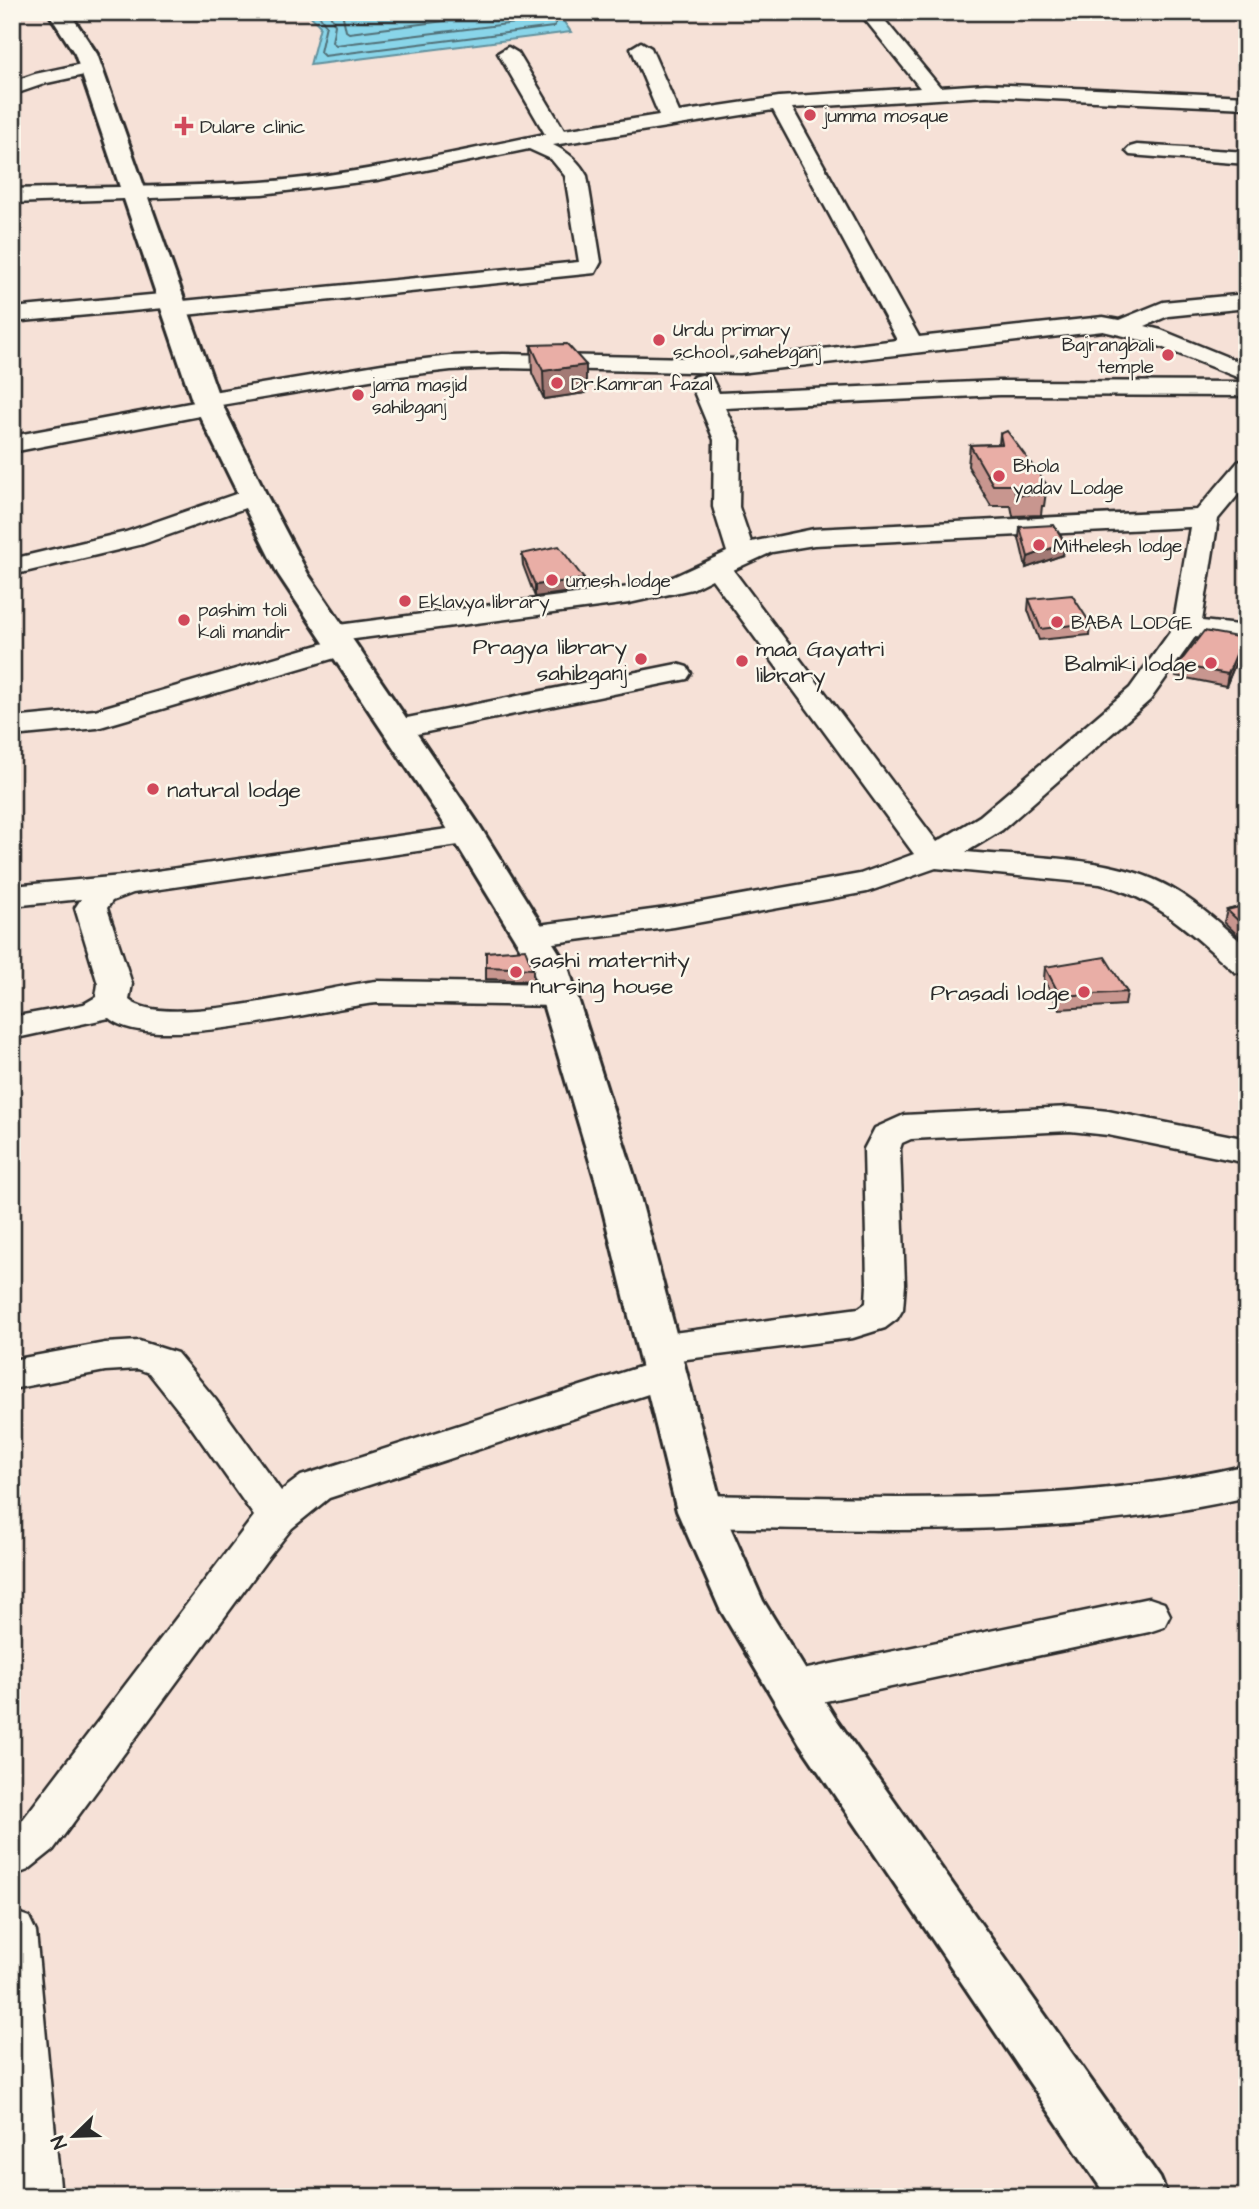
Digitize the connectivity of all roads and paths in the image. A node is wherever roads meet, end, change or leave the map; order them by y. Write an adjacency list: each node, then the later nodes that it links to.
1 (58, 12): 5 (main road)
2 (868, 12): 7 (street)
3 (641, 48): 10 (street)
4 (508, 53): 11 (street)
5 (91, 68): 6 (street); 15 (main road)
6 (12, 89)
7 (934, 92): 8 (street); 9 (street)
8 (1247, 102)
9 (779, 103): 10 (street); 21 (street)
10 (671, 118): 11 (street)
11 (558, 138): 12 (street)
12 (533, 143): 15 (street); 18 (street)
13 (1137, 151): 14 (street)
14 (1247, 158)
15 (135, 192): 16 (street); 18 (main road)
16 (12, 196)
17 (1247, 301): 20 (street)
18 (174, 305): 19 (street); 26 (main road)
19 (12, 315)
20 (1121, 328): 21 (street); 23 (street)
21 (912, 346): 22 (street)
22 (695, 366): 25 (street); 26 (street)
23 (1247, 374)
24 (1247, 389): 25 (street)
25 (710, 401): 31 (street)
26 (208, 403): 27 (street); 29 (main road)
27 (12, 444)
28 (1247, 467): 30 (street)
29 (253, 496): 32 (street); 35 (main road)
30 (1205, 518): 31 (street); 33 (street)
31 (729, 561): 35 (street); 40 (street)
32 (12, 567)
33 (1187, 628): 34 (street); 40 (street)
34 (1247, 634)
35 (337, 640): 37 (street); 38 (main road)
36 (677, 673): 38 (street)
37 (12, 727)
38 (397, 729): 39 (main road)
39 (468, 835): 41 (street); 43 (main road)
40 (933, 858): 43 (street); 44 (street)
41 (127, 884): 42 (street); 46 (street)
42 (12, 895)
43 (531, 936): 45 (main road)
44 (1247, 965)
45 (559, 995): 46 (street); 49 (main road)
46 (112, 1003): 47 (street)
47 (12, 1028)
48 (1247, 1151): 49 (street)
49 (662, 1361): 52 (main road); 53 (street)
50 (12, 1375): 53 (street)
51 (1247, 1481): 52 (street)
52 (700, 1511): 55 (main road)
53 (277, 1517): 56 (street)
54 (1149, 1615): 55 (street)
55 (793, 1690): 59 (main road)
56 (12, 1856)
57 (12, 1931): 58 (street)
58 (36, 2197)
59 (1140, 2197)

